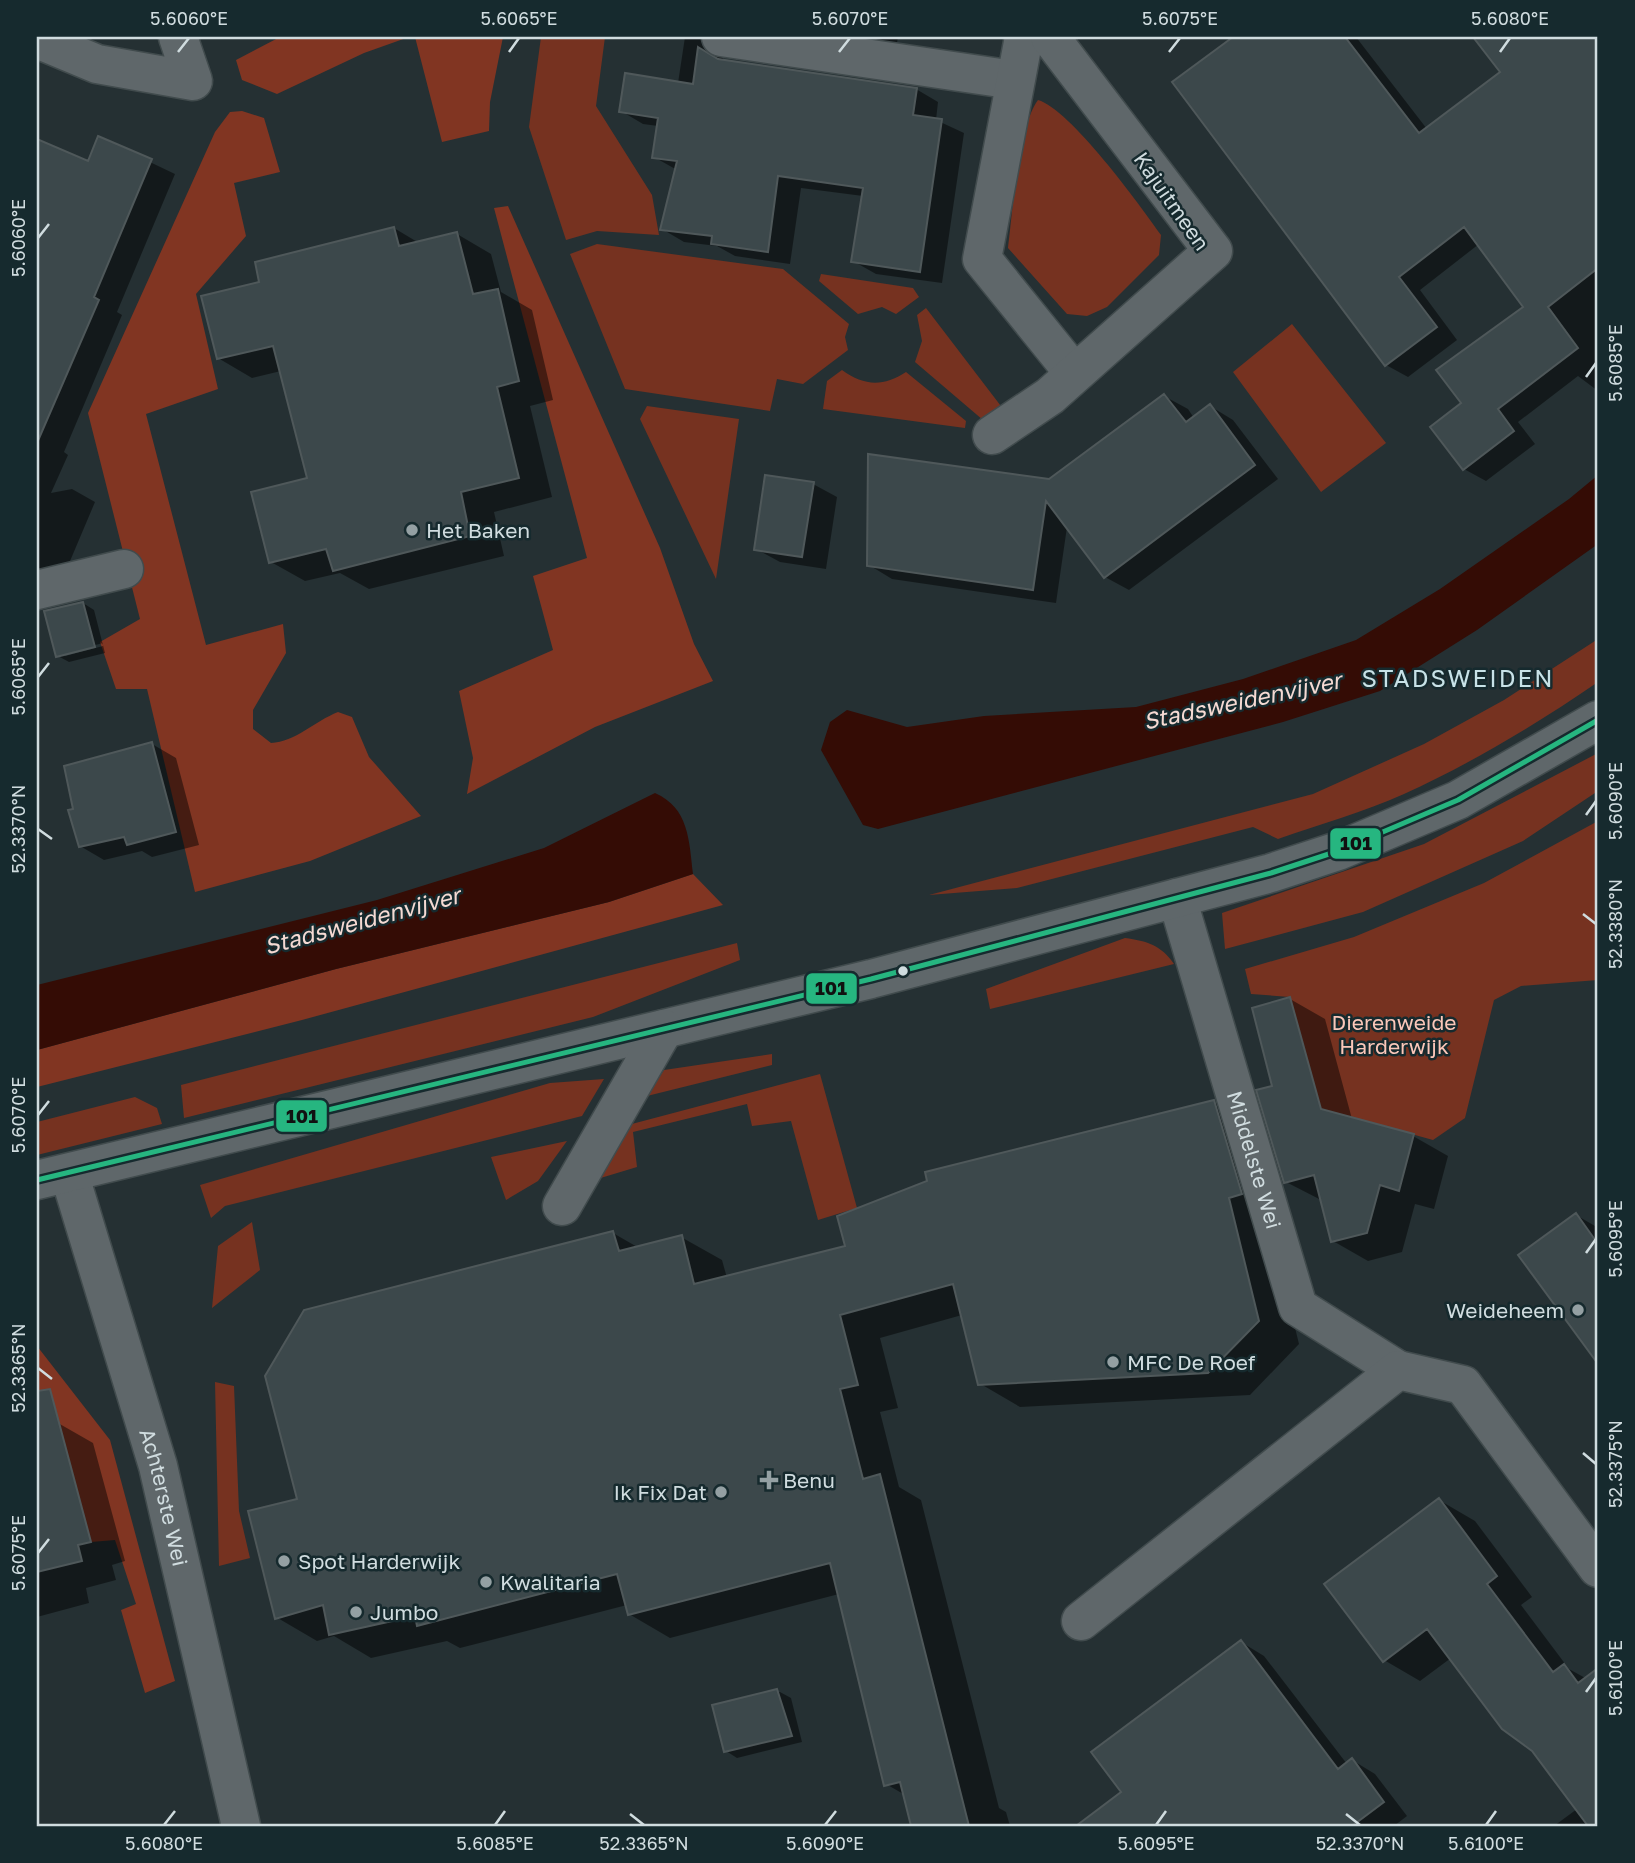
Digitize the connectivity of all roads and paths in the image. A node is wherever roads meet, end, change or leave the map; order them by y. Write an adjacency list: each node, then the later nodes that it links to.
1 (178, 37): 5 (street)
2 (720, 37): 6 (street)
3 (1024, 37): 6 (street)
4 (1050, 37): 7 (street, Kajuitmeen)
5 (37, 39)
6 (1014, 80): 7 (street)
7 (1074, 373): 8 (street, Kajuitmeen)
8 (992, 435)
9 (124, 569): 10 (street)
10 (37, 590)
11 (1598, 720): 12 (street)
12 (1177, 898): 13 (street); 16 (street, Middelste Wei)
13 (664, 1029): 14 (street); 15 (street)
14 (53, 1177): 19 (street, Achterste Wei)
15 (562, 1206)
16 (1398, 1370): 17 (street, Middelste Wei); 18 (street)
17 (1598, 1568)
18 (1081, 1621)
19 (241, 1826)

